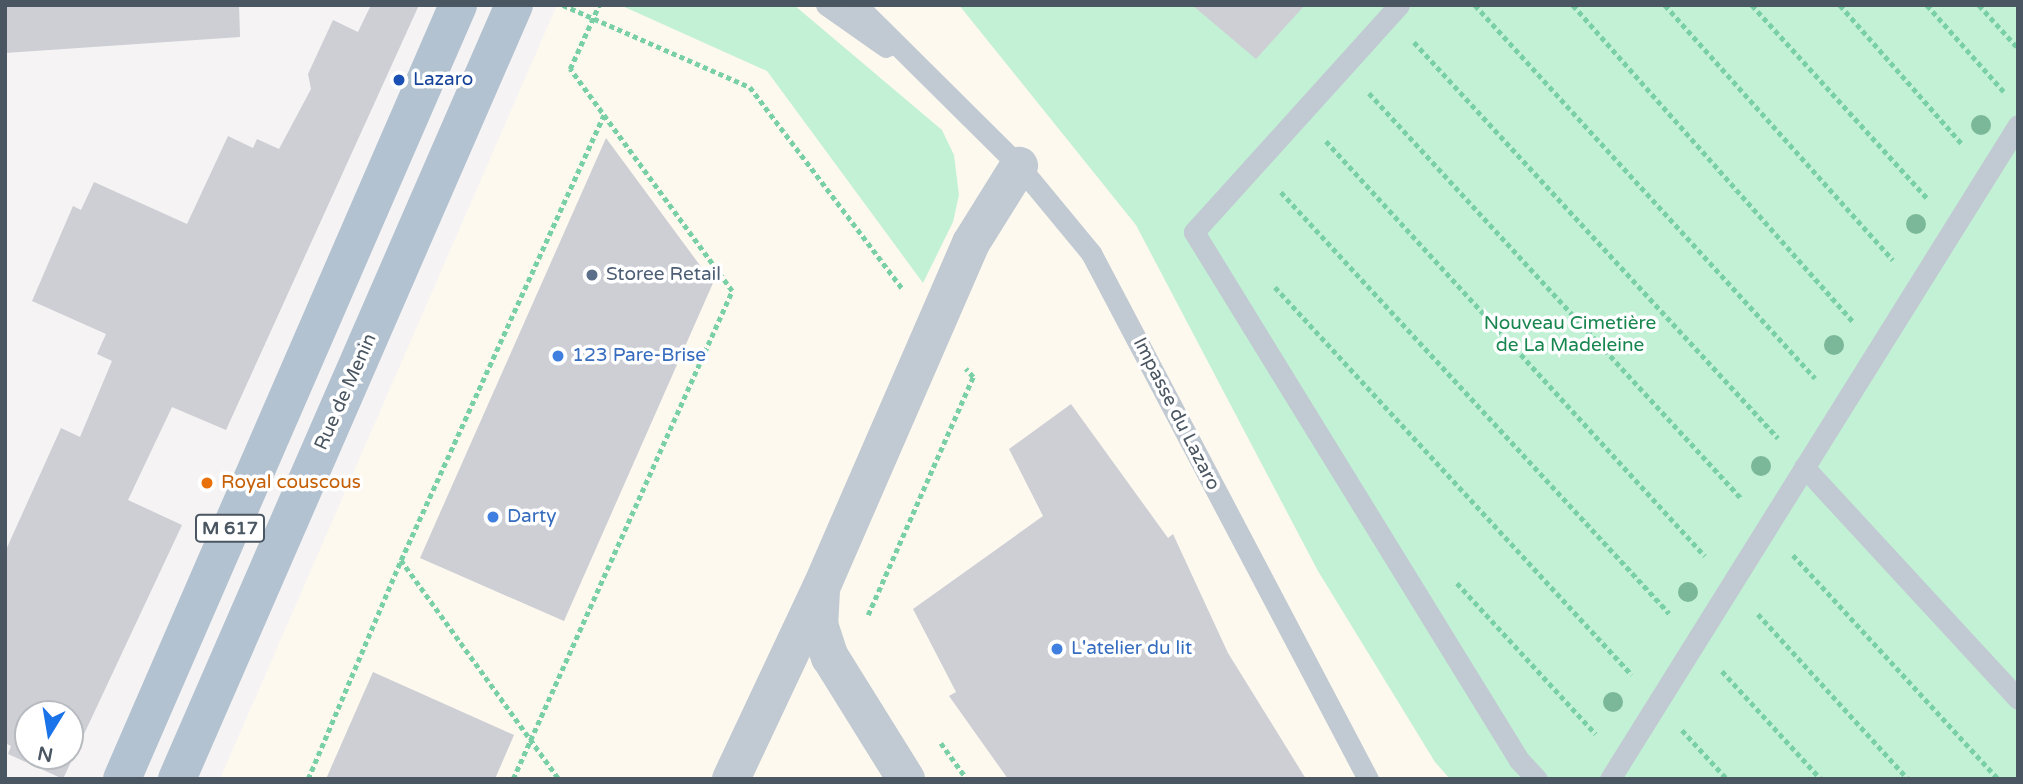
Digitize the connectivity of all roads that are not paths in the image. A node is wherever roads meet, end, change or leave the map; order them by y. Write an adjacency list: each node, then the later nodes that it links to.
1 (458, 5): 13 (main road, M 617)
2 (514, 5): 14 (main road, Rue de Menin / M 617)
3 (826, 5): 6 (lane)
4 (857, 5): 6 (lane)
5 (1394, 10): 18 (lane)
6 (937, 82): 8 (lane, Impasse du Lazaro)
7 (2018, 125): 9 (lane)
8 (1019, 166): 10 (street); 17 (lane, Impasse du Lazaro)
9 (1804, 467): 11 (lane); 12 (lane)
10 (821, 588): 15 (street); 16 (street)
11 (2018, 699)
12 (1615, 770)
13 (122, 779)
14 (177, 779)
15 (731, 779)
16 (906, 779)
17 (1368, 779)
18 (1537, 779)

